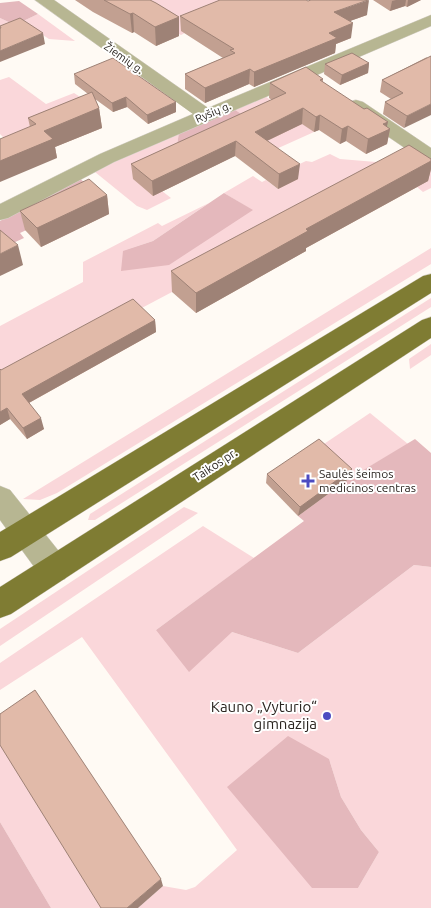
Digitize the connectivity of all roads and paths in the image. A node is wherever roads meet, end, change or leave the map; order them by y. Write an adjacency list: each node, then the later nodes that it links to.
1 (43, 0): 4 (street, Žiemių g.)
2 (431, 20): 3 (street, Ryšių g.)
3 (322, 83): 4 (street, Ryšių g.); 5 (street)
4 (206, 115): 6 (street, Ryšių g.)
5 (431, 156)
6 (0, 213)
7 (431, 282): 10 (main road)
8 (431, 326): 12 (main road, Taikos pr.)
9 (0, 498): 10 (street)
10 (26, 532): 11 (main road); 12 (street)
11 (0, 548)
12 (54, 569): 13 (main road, Taikos pr.)
13 (0, 604)

